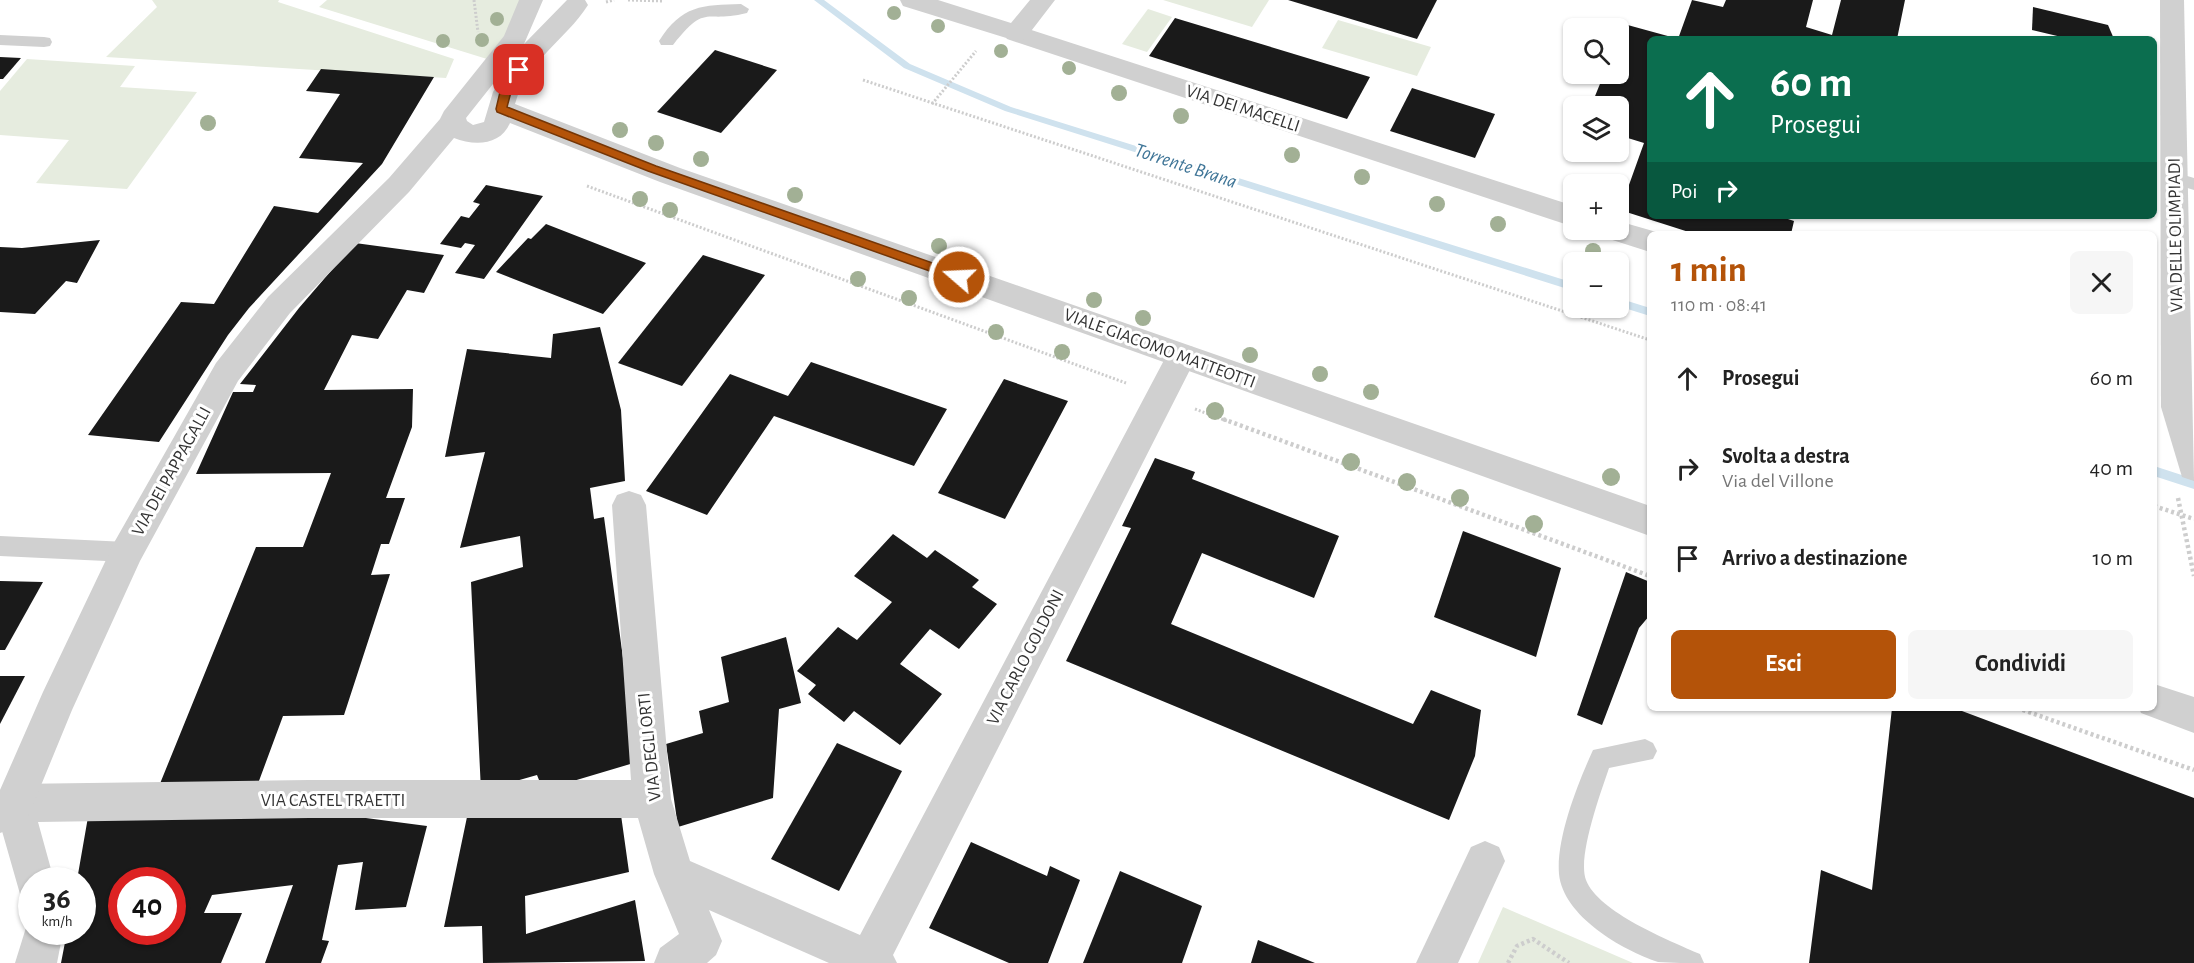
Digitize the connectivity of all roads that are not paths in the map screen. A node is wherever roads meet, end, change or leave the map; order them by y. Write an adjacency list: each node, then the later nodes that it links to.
1 (531, 0): 13 (street)
2 (540, 0): 6 (street)
3 (912, 0): 8 (street, VIA DEI MACELLI)
4 (1043, 0): 8 (street)
5 (2172, 0): 16 (street, VIA DELLE OLIMPIADI)
6 (589, 3): 12 (street)
7 (741, 9): 10 (lane)
8 (1016, 33): 18 (street, VIA DEI MACELLI)
9 (0, 40): 11 (lane)
10 (667, 41)
11 (44, 42)
12 (501, 109): 14 (street); 15 (street)
13 (453, 121): 14 (street); 17 (street)
14 (483, 133): 15 (street); 17 (street)
15 (670, 175): 21 (street, VIALE GIACOMO MATTEOTTI)
16 (2184, 181): 22 (street, VIA DELLE OLIMPIADI)
17 (399, 185): 27 (street, VIA DEI PAPPAGALLI)
18 (1563, 213)
19 (1629, 235): 20 (street)
20 (1647, 240)
21 (1182, 356): 25 (street, VIALE GIACOMO MATTEOTTI); 37 (street, VIA CARLO GOLDONI)
22 (2175, 406): 23 (street, VIA DELLE OLIMPIADI)
23 (2191, 456)
24 (629, 505): 31 (street, VIA DEGLI ORTI)
25 (1647, 520)
26 (0, 546): 27 (lane)
27 (127, 552): 32 (street, VIA DEI PAPPAGALLI)
28 (2157, 702): 29 (street)
29 (2194, 715)
30 (1645, 751): 41 (lane)
31 (652, 799): 32 (street, VIA CASTEL TRAETTI); 35 (street, VIA DEGLI ORTI)
32 (7, 808): 34 (street)
33 (1485, 861): 40 (street)
34 (29, 867)
35 (675, 874): 37 (street); 39 (street, VIA DEGLI ORTI)
36 (40, 945): 38 (street)
37 (872, 962)
38 (36, 963)
39 (675, 963)
40 (1437, 963)
41 (1690, 963)

